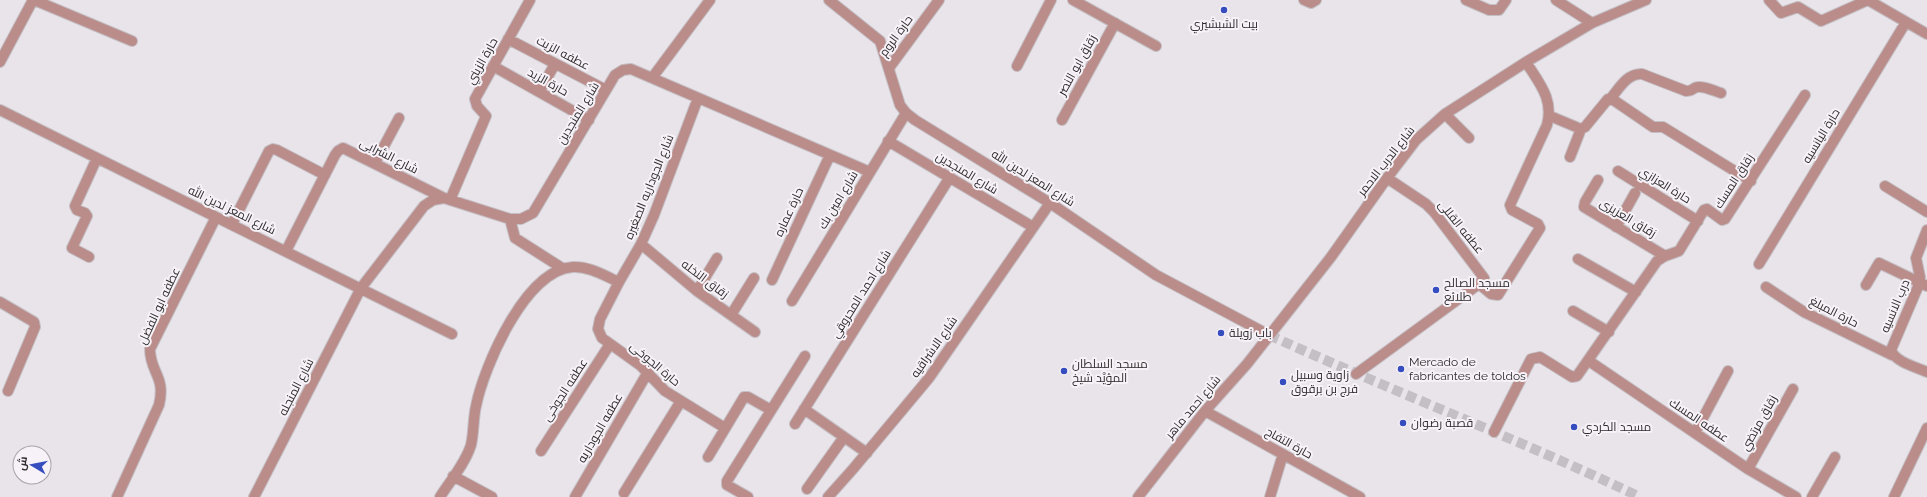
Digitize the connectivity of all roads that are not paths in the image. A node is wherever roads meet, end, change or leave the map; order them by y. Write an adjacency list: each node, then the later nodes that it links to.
1 (33, 0): 20 (street); 22 (street)
2 (530, 0): 19 (street, حارة الزيني)
3 (710, 0): 28 (street)
4 (829, 0): 27 (street)
5 (939, 0): 27 (street, حارة الروم)
6 (1052, 0): 26 (street)
7 (1073, 0): 16 (street)
8 (1304, 0): 9 (street)
9 (1316, 0)
10 (1466, 0): 11 (street)
11 (1506, 0)
12 (1556, 0): 17 (street)
13 (1646, 0): 17 (street, شارع الدرب الاحمر)
14 (1770, 0): 15 (street)
15 (1906, 22): 18 (street); 74 (street, حارة اليانسيه)
16 (1115, 23): 21 (street); 41 (street, زقاق ابو النصر)
17 (1592, 23): 23 (street, شارع الدرب الاحمر)
18 (1927, 34)
19 (508, 39): 24 (street, عطفه الزيت); 25 (street, حارة الزيني)
20 (132, 41)
21 (1156, 46)
22 (0, 62)
23 (1526, 62): 37 (street, شارع الدرب الاحمر); 38 (street)
24 (555, 64): 29 (street, عطفه الزيت); 30 (street)
25 (493, 66): 30 (street, حارة الزيد); 58 (street, حارة الزيني)
26 (1017, 66)
27 (889, 68): 36 (street)
28 (652, 78): 29 (street, شارع المنجدين); 33 (street, شارع المنجدين)
29 (606, 90): 40 (street, شارع المنجدين)
30 (539, 92): 40 (street, حارة الزيد)
31 (1721, 93): 34 (street)
32 (1806, 94): 55 (street, زقاق المسك)
33 (698, 98): 45 (street, شارع المنجدين); 68 (street, شارع الجوداريه الصغيره)
34 (1610, 98): 42 (street); 55 (street)
35 (0, 110): 47 (street, شارع المعز لدين الله)
36 (906, 113): 44 (street, شارع امين بك); 59 (street, شارع المعز لدين الله)
37 (1445, 114): 43 (street); 53 (street, شارع الدرب الاحمر)
38 (1550, 116): 42 (street); 79 (street)
39 (399, 118): 48 (street)
40 (589, 120): 62 (street, شارع المنجدين)
41 (1062, 120)
42 (1581, 129): 46 (street)
43 (1469, 138)
44 (888, 141): 50 (street, شارع امين بك); 52 (street, شارع المنجدين)
45 (830, 155): 50 (street, شارع المنجدين); 77 (street, حارة عماره)
46 (1570, 157)
47 (97, 158): 61 (street, شارع المعز لدين الله); 71 (street)
48 (375, 164): 51 (street, شارع الشرابى); 58 (street, شارع الشرابى)
49 (1618, 171): 63 (street, حارة العزازي)
50 (870, 172): 87 (street, شارع امين بك)
51 (325, 174): 64 (street); 69 (street, شارع الشرابى)
52 (950, 177): 65 (street, شارع المنجدين); 105 (street, شارع احمد المحروقي)
53 (1387, 178): 79 (street, عطفه القللى); 93 (street, شارع الدرب الاحمر)
54 (1598, 180): 66 (street, زقاق العزيزى)
55 (1750, 181): 63 (street, زقاق المسك)
56 (1884, 186): 60 (street)
57 (1635, 194): 66 (street)
58 (447, 199): 62 (street, شارع المنجدين); 83 (street)
59 (1050, 203): 65 (street, شارع الاشراقيه); 93 (street, شارع المعز لدين الله)
60 (1927, 212)
61 (216, 217): 64 (street, شارع المعز لدين الله); 123 (street, عطفه ابو الفضل)
62 (510, 219): 75 (street)
63 (1698, 221): 70 (street, زقاق المسك)
64 (232, 224): 69 (street, شارع المعز لدين الله)
65 (1033, 227): 115 (street, شارع الاشراقيه)
66 (1616, 227): 70 (street, زقاق العزيزى)
67 (1927, 230): 80 (street, درب الانسيه)
68 (641, 244): 78 (street, شارع الجوداريه الصغيره); 84 (street, زقاق النخله)
69 (286, 251): 83 (street, شارع المعز لدين الله)
70 (1665, 256): 85 (street, زقاق المسك)
71 (89, 257)
72 (717, 258): 84 (street)
73 (1578, 259): 85 (street)
74 (1759, 264)
75 (562, 268): 78 (street); 120 (street)
76 (754, 278): 89 (street)
77 (772, 280)
78 (619, 282): 94 (street, حارة الجوخى)
79 (1479, 284): 101 (street)
80 (1923, 284): 81 (street); 95 (street, درب الانسيه)
81 (1866, 286)
82 (1766, 287): 95 (street, حارة المبلغ)
83 (360, 288): 92 (street, شارع المعز لدين الله); 124 (street, شارع المنجله)
84 (697, 291): 89 (street, زقاق النخله)
85 (1636, 292): 91 (street, زقاق المسك)
86 (0, 302): 103 (street)
87 (792, 302)
88 (1573, 311): 91 (street)
89 (731, 315): 90 (street, زقاق النخله)
90 (755, 332)
91 (1609, 332): 97 (street, زقاق المسك)
92 (452, 334)
93 (1269, 335): 107 (street, شارع احمد ماهر)
94 (610, 344): 99 (street, حارة الجوخى); 114 (street, عطفه الجوخى)
95 (1892, 355): 100 (street)
96 (805, 356): 106 (street)
97 (1589, 361): 111 (street, زقاق المسك); 112 (street, عطفه المسك)
98 (1728, 371): 112 (street)
99 (648, 372): 104 (street, حارة الجوخى); 127 (street, عطفه الجوداريه)
100 (1927, 372)
101 (1356, 374)
102 (1793, 389): 119 (street, زقاق مرتضي)
103 (8, 391)
104 (681, 400): 109 (street, حارة الجوخى); 122 (street)
105 (804, 409): 108 (street, شارع احمد المحروقي); 113 (street)
106 (771, 410): 109 (street); 128 (street)
107 (1205, 411): 116 (street, حارة التفاح); 130 (street, شارع احمد ماهر)
108 (795, 424)
109 (725, 428): 118 (street)
110 (1926, 430): 135 (street)
111 (1494, 432)
112 (1695, 433): 119 (street, عطفه المسك)
113 (844, 437): 115 (street); 121 (street)
114 (541, 451)
115 (867, 453): 129 (street, شارع الاشراقيه)
116 (1282, 454): 131 (street); 132 (street, حارة التفاح)
117 (1835, 456): 134 (street)
118 (708, 457)
119 (1748, 469): 133 (street, عطفه المسك)
120 (453, 476): 125 (street); 126 (street)
121 (807, 489)
122 (624, 492)
123 (117, 497)
124 (254, 497)
125 (440, 497)
126 (492, 497)
127 (575, 497)
128 (748, 497)
129 (828, 497)
130 (1138, 497)
131 (1270, 497)
132 (1360, 497)
133 (1796, 497)
134 (1812, 497)
135 (1894, 497)

